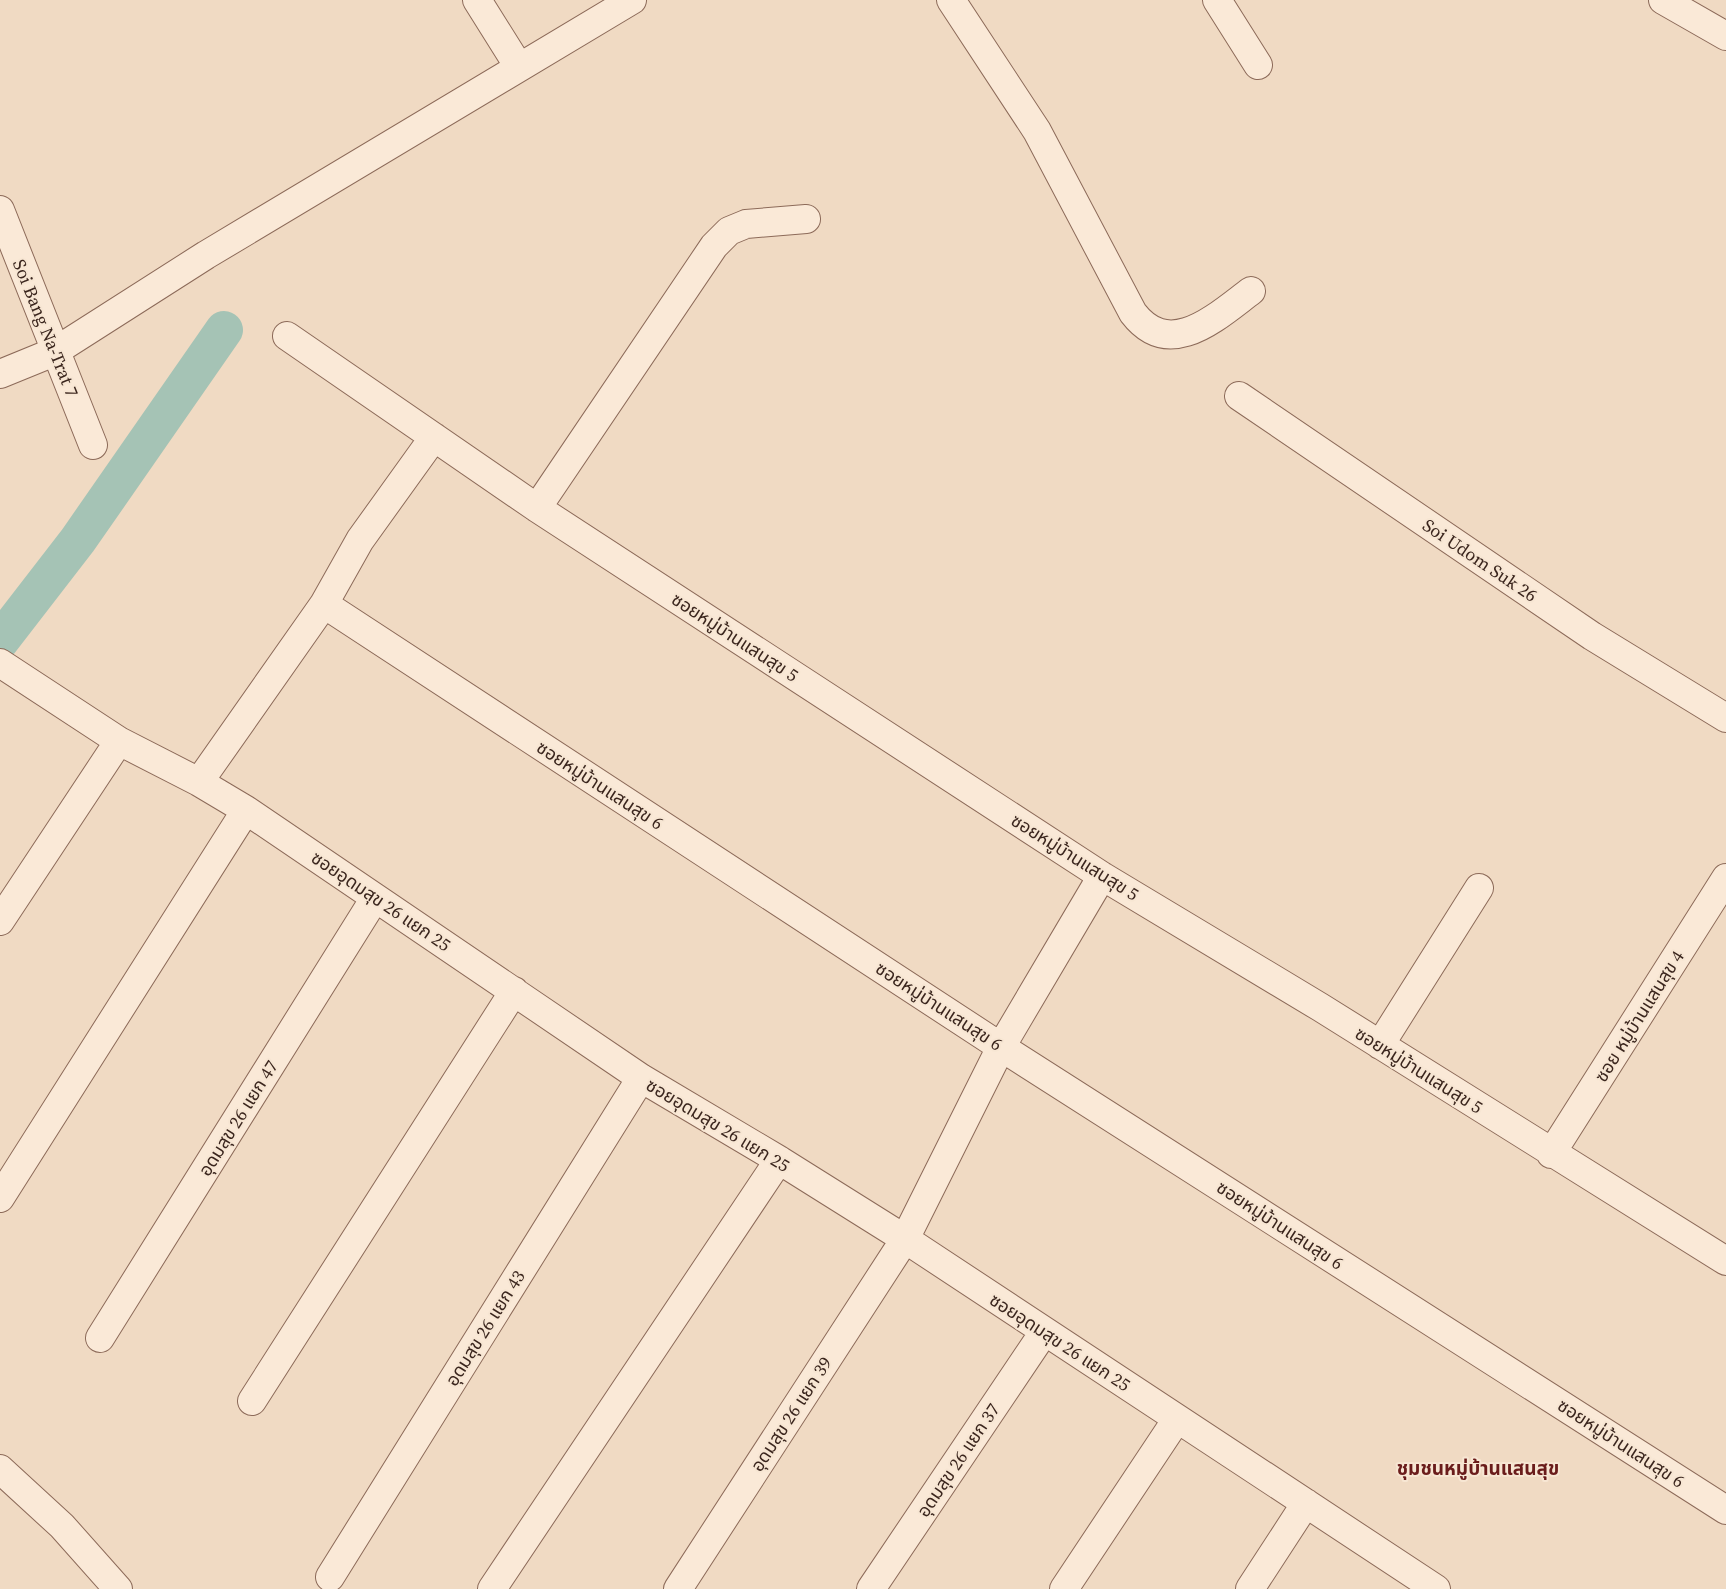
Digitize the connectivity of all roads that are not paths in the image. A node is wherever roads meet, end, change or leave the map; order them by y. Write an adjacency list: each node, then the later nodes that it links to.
1 (477, 0): 8 (street)
2 (632, 0): 8 (street)
3 (951, 0): 11 (street)
4 (1217, 0): 7 (street)
5 (1663, 0): 6 (street)
6 (1726, 36)
7 (1258, 65)
8 (519, 67): 13 (street)
9 (0, 210): 13 (street, Soi Bang Na-Trat 7)
10 (806, 219): 18 (street)
11 (1251, 291)
12 (287, 336): 16 (street, ซอยหมู่บ้านแสนสุข 5)
13 (54, 352): 14 (street); 17 (street, Soi Bang Na-Trat 7)
14 (0, 374)
15 (1239, 396): 21 (street, Soi Udom Suk 26)
16 (434, 437): 18 (street, ซอยหมู่บ้านแสนสุข 5); 19 (street)
17 (93, 445)
18 (537, 508): 25 (street, ซอยหมู่บ้านแสนสุข 5)
19 (324, 604): 23 (street); 32 (street, ซอยหมู่บ้านแสนสุข 6)
20 (0, 663): 22 (street, ซอยอุดมสุข 26 แยก 25)
21 (1726, 718)
22 (119, 740): 23 (street, ซอยอุดมสุข 26 แยก 25); 29 (street)
23 (199, 782): 24 (street, ซอยอุดมสุข 26 แยก 25)
24 (246, 810): 28 (street, ซอยอุดมสุข 26 แยก 25); 36 (street)
25 (1102, 876): 31 (street, ซอยหมู่บ้านแสนสุข 5); 32 (street, อุดมสุข 26 แยก 39)
26 (1726, 878): 34 (street, ซอย หมู่บ้านแสนสุข 4)
27 (1479, 888): 31 (street)
28 (375, 898): 30 (street, ซอยอุดมสุข 26 แยก 25); 40 (street, อุดมสุข 26 แยก 47)
29 (0, 920)
30 (514, 991): 33 (street, ซอยอุดมสุข 26 แยก 25); 41 (street)
31 (1380, 1045): 34 (street, ซอยหมู่บ้านแสนสุข 5)
32 (1001, 1047): 37 (street, อุดมสุข 26 แยก 39); 45 (street, ซอยหมู่บ้านแสนสุข 6)
33 (640, 1078): 35 (street, ซอยอุดมสุข 26 แยก 25); 46 (street, อุดมสุข 26 แยก 43)
34 (1552, 1154): 38 (street, ซอยหมู่บ้านแสนสุข 5)
35 (779, 1160): 37 (street, ซอยอุดมสุข 26 แยก 25); 48 (street)
36 (0, 1198)
37 (905, 1239): 39 (street, ซอยอุดมสุข 26 แยก 25); 49 (street, อุดมสุข 26 แยก 39)
38 (1726, 1260)
39 (1044, 1332): 42 (street, ซอยอุดมสุข 26 แยก 25); 50 (street, อุดมสุข 26 แยก 37)
40 (100, 1338)
41 (252, 1400)
42 (1177, 1419): 44 (street, ซอยอุดมสุข 26 แยก 25); 51 (street)
43 (0, 1469): 47 (street)
44 (1306, 1504): 52 (street); 53 (street, ซอยอุดมสุข 26 แยก 25)
45 (1726, 1510)
46 (330, 1577)
47 (118, 1589)
48 (492, 1589)
49 (678, 1589)
50 (871, 1589)
51 (1064, 1589)
52 (1250, 1589)
53 (1436, 1589)

